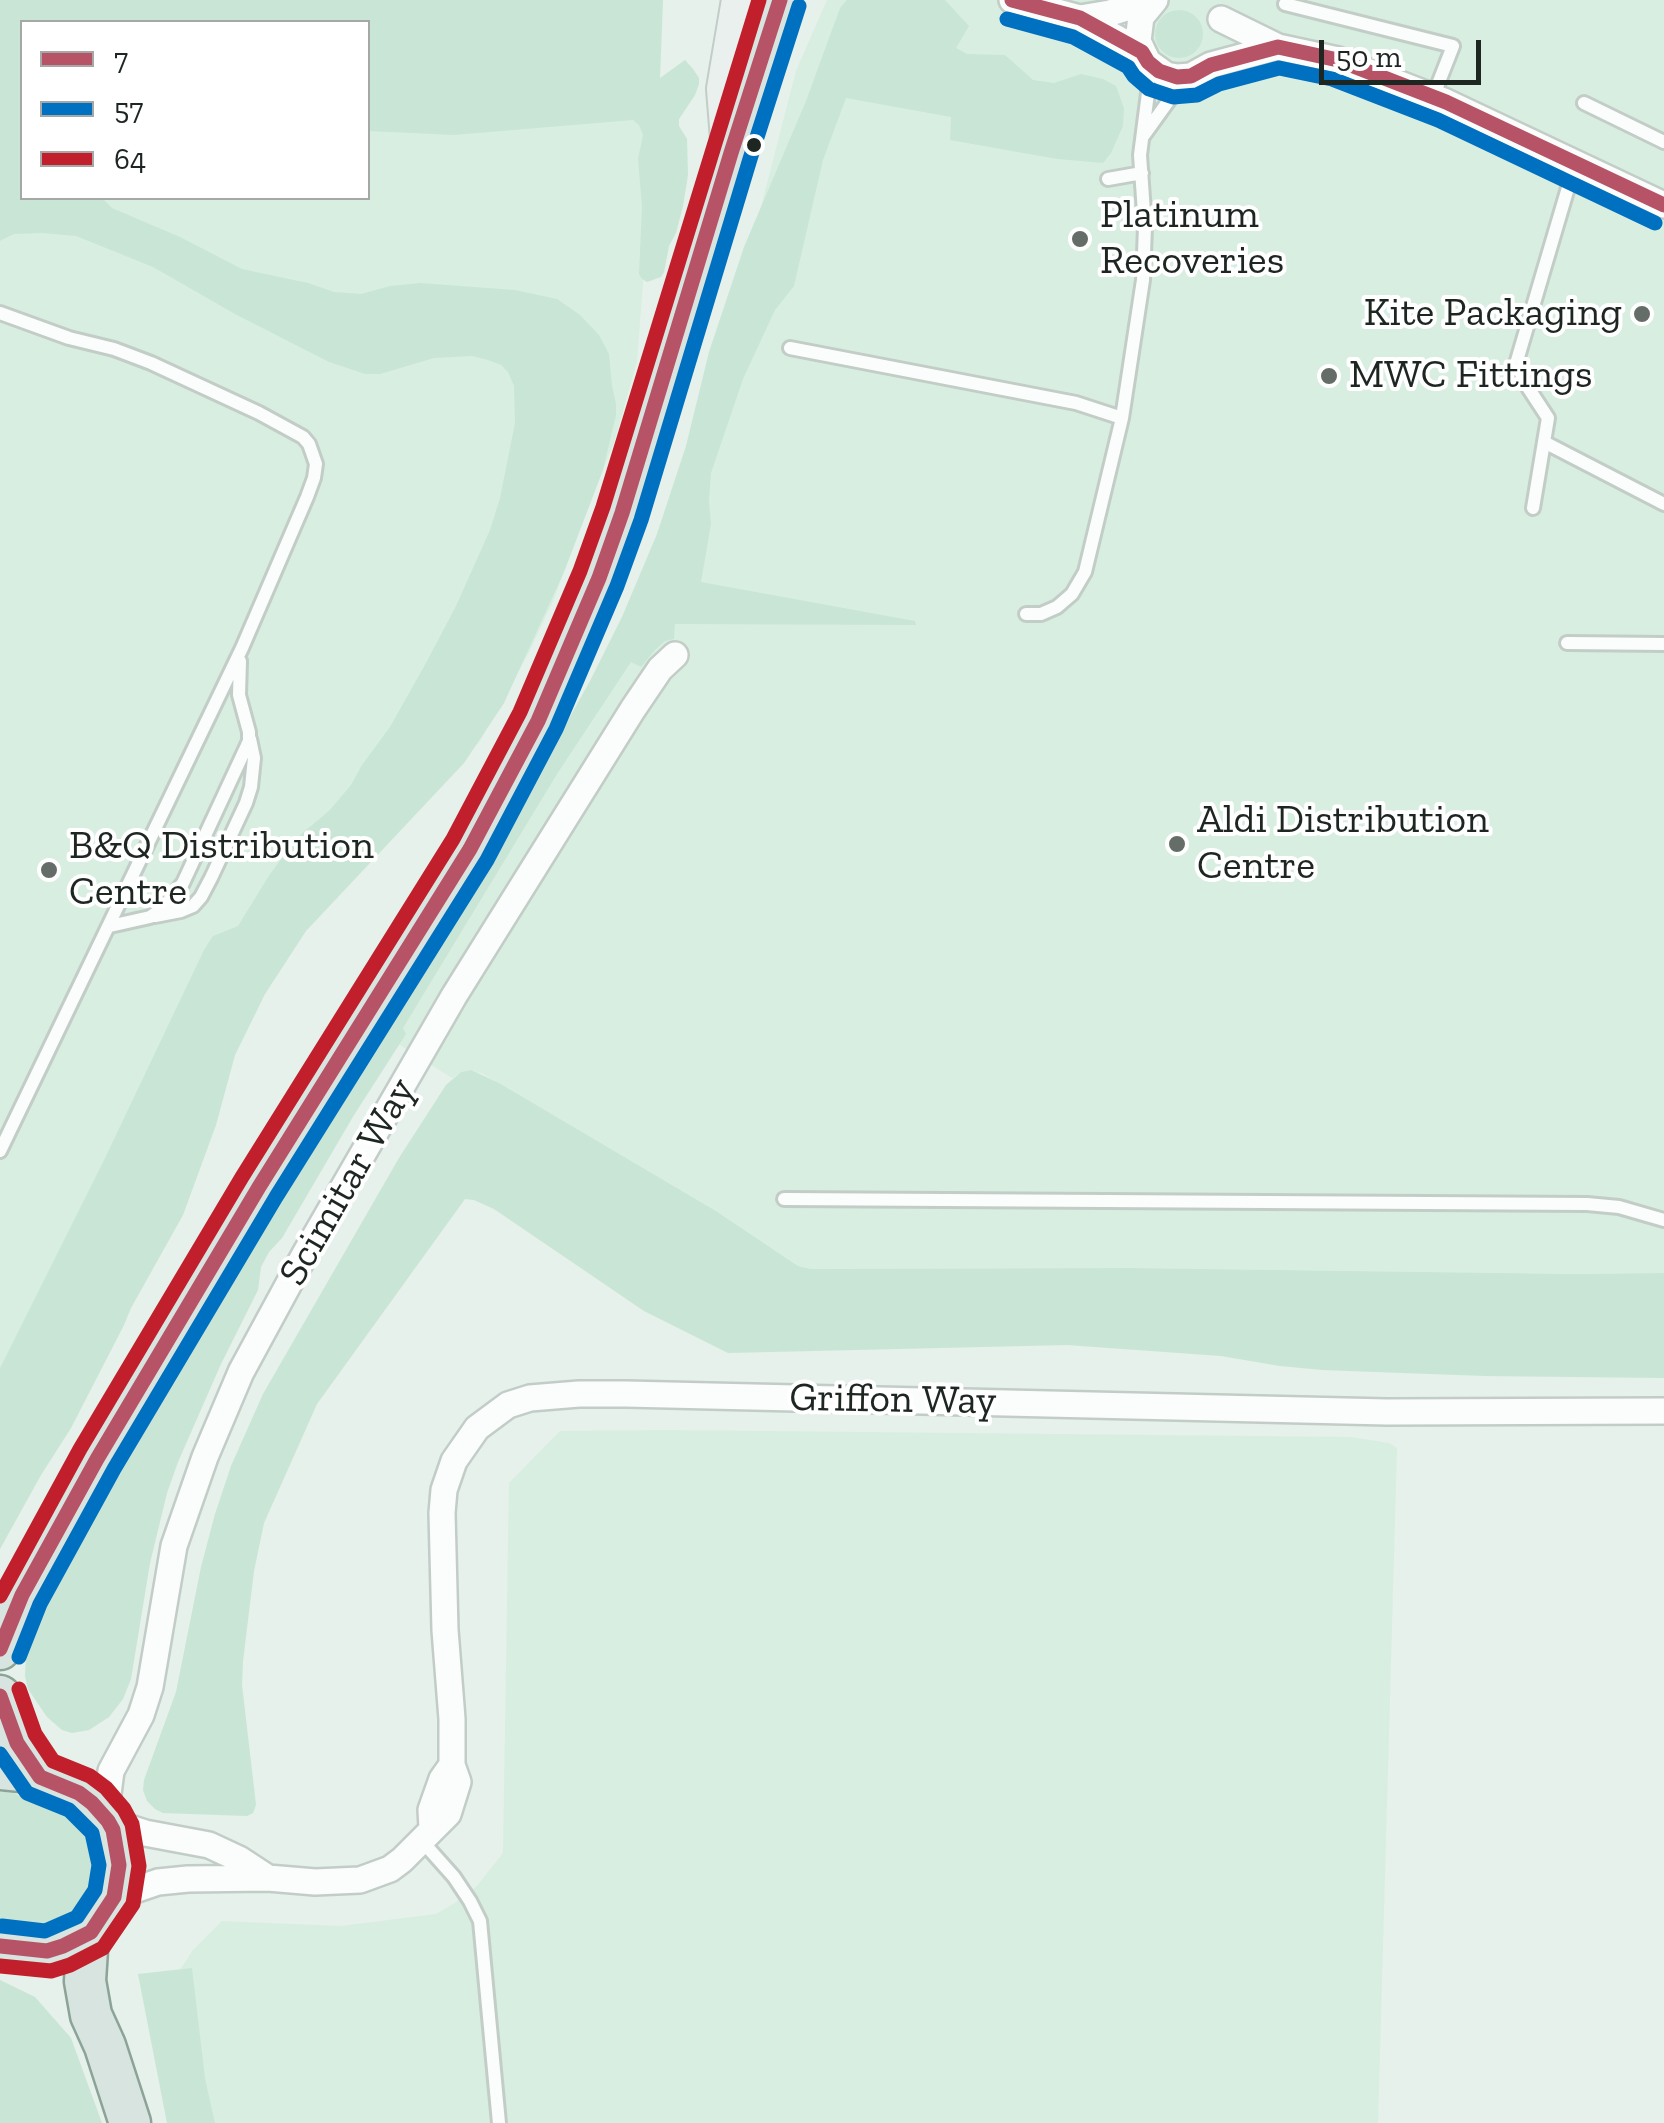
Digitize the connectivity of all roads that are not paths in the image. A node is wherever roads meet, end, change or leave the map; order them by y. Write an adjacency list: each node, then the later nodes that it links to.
1 (1012, 0): 6 (street)
2 (1153, 0): 6 (street); 8 (street)
3 (769, 1): 37 (main road)
4 (1284, 4): 11 (lane)
5 (1215, 8): 7 (street); 9 (street)
6 (1080, 18): 8 (street)
7 (1278, 47): 9 (street); 11 (street)
8 (1145, 57): 10 (street); 13 (lane)
9 (1211, 64): 10 (street)
10 (1186, 77): 13 (lane)
11 (1434, 97): 15 (street)
12 (1584, 104): 14 (lane)
13 (1143, 137): 16 (lane)
14 (1664, 142)
15 (1575, 164): 18 (street); 22 (lane)
16 (1142, 173): 17 (lane); 21 (lane)
17 (1108, 179)
18 (1664, 206)
19 (0, 312): 28 (lane)
20 (790, 348): 21 (lane)
21 (1122, 418): 25 (lane)
22 (1544, 442): 23 (lane); 24 (lane)
23 (1664, 504)
24 (1533, 508)
25 (1026, 614)
26 (1566, 643): 27 (lane)
27 (1664, 644)
28 (242, 648): 30 (lane); 32 (lane)
29 (675, 655): 39 (street, Scimitar Way)
30 (248, 732): 31 (lane); 31 (lane)
31 (150, 917): 32 (lane)
32 (110, 926): 33 (lane)
33 (0, 1151)
34 (784, 1199): 35 (lane)
35 (1664, 1220)
36 (1664, 1411): 43 (street, Griffon Way)
37 (0, 1649)
38 (0, 1696): 41 (main road)
39 (118, 1754): 41 (street); 42 (street, Scimitar Way)
40 (0, 1770): 41 (main road)
41 (50, 1781): 42 (main road)
42 (106, 1819): 44 (street); 45 (main road)
43 (427, 1834): 44 (street); 50 (lane)
44 (268, 1878): 45 (street)
45 (114, 1898): 46 (main road)
46 (88, 1934): 47 (main road); 48 (main road)
47 (13, 1948): 48 (main road)
48 (92, 2015): 49 (main road)
49 (130, 2123)
50 (499, 2123)

